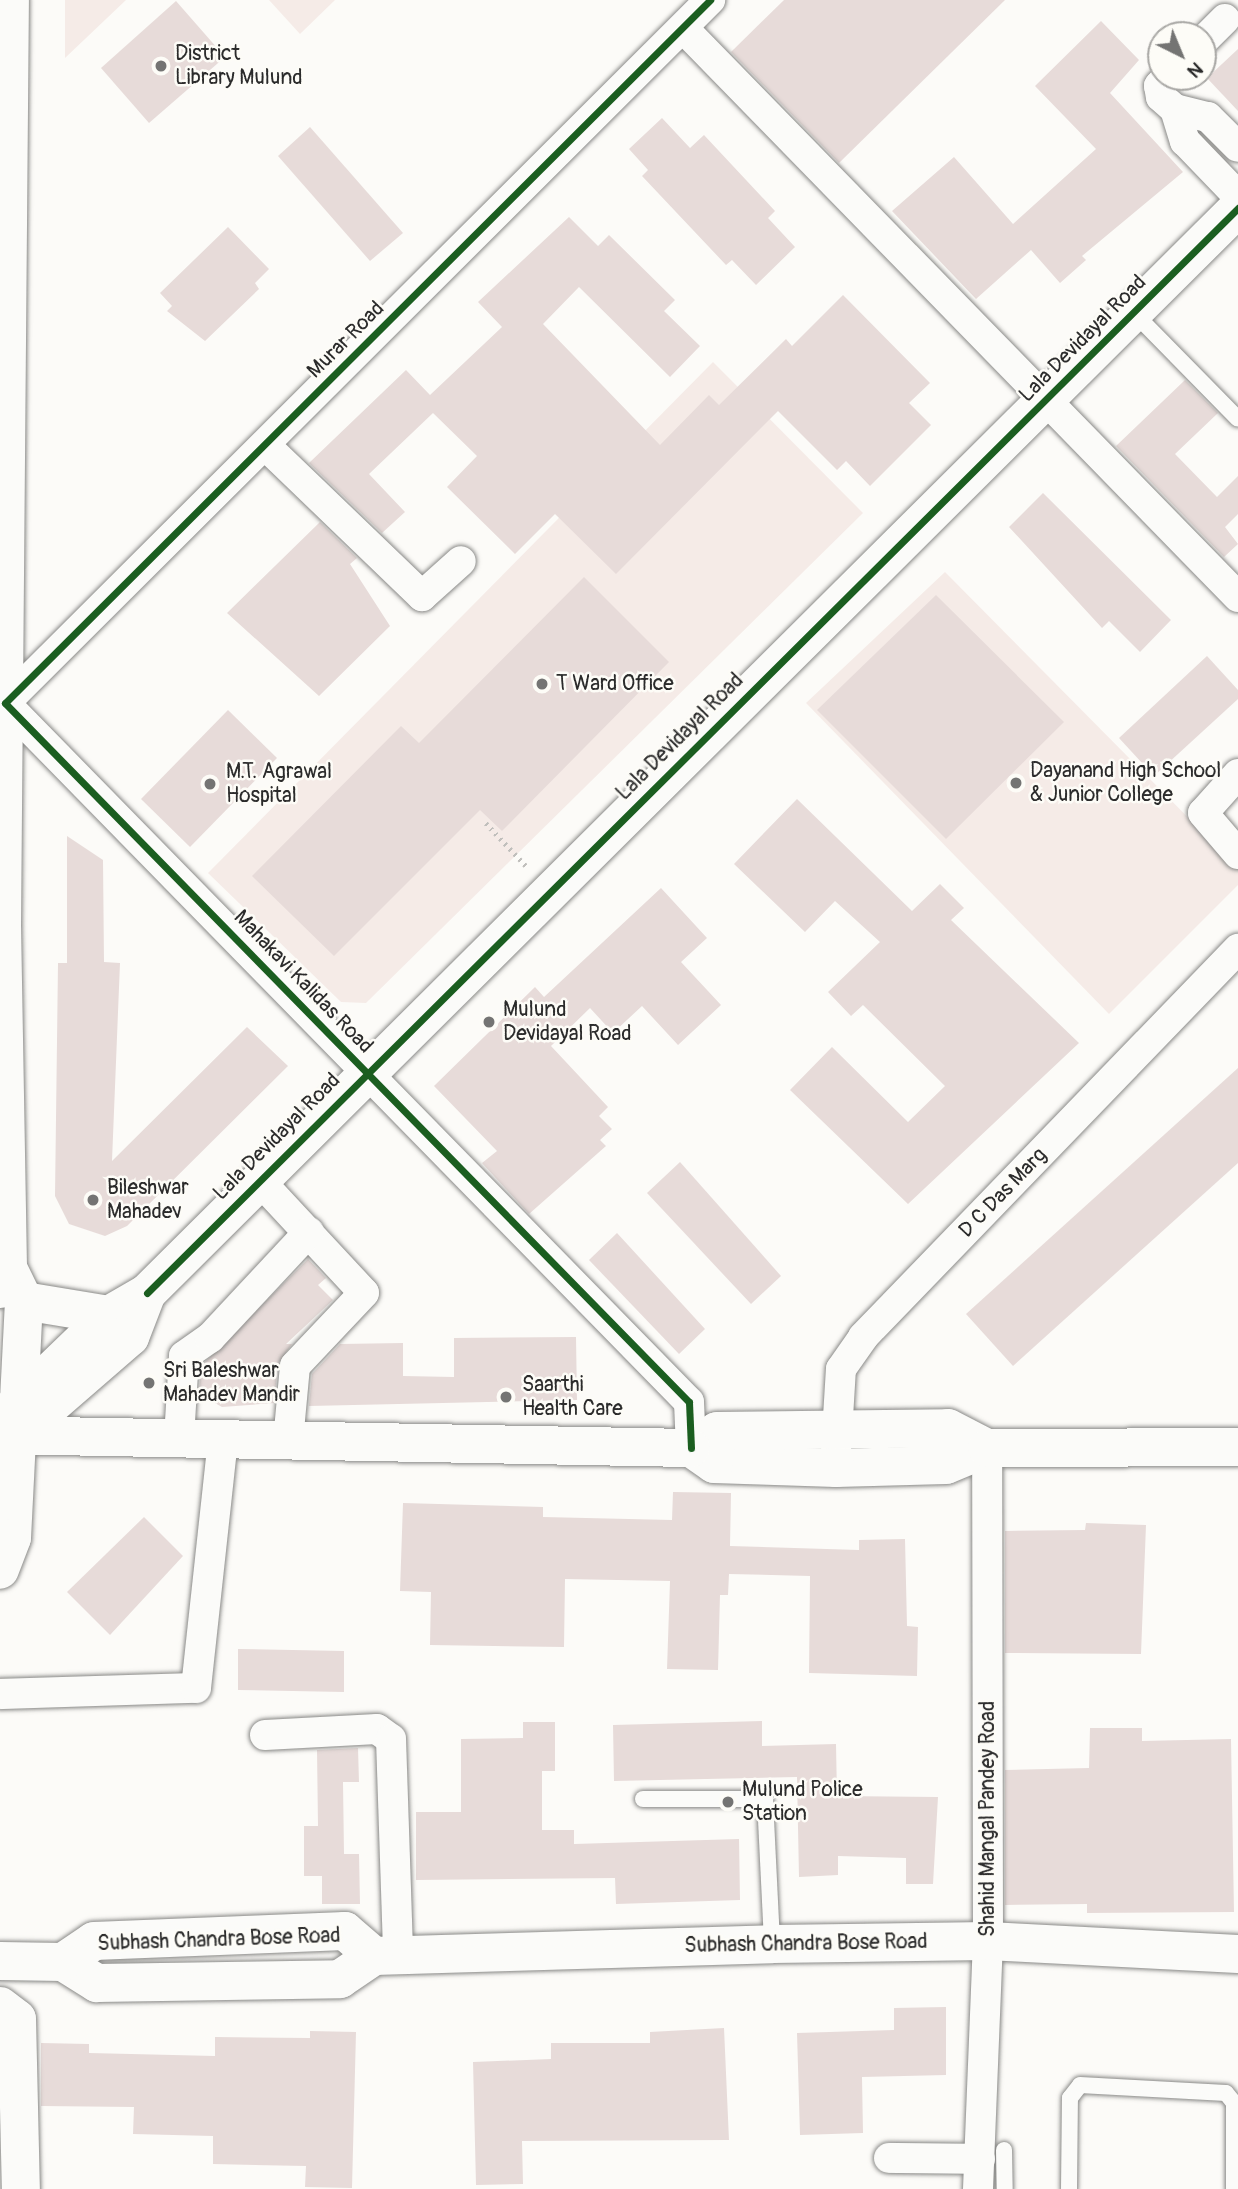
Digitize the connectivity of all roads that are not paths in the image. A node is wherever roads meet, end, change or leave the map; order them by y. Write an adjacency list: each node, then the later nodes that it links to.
1 (10, 0): 12 (street)
2 (710, 0): 5 (street, Murar Road)
3 (1225, 19): 4 (street)
4 (1217, 27)
5 (683, 28): 13 (street); 15 (street, Murar Road)
6 (1159, 91): 7 (street)
7 (1175, 109): 8 (street); 9 (street)
8 (1238, 146)
9 (1238, 196)
10 (1238, 208): 11 (street, Lala Devidayal Road)
11 (1134, 313): 13 (street, Lala Devidayal Road); 14 (lane)
12 (2, 395): 18 (street)
13 (1047, 400): 17 (street); 23 (street, Lala Devidayal Road)
14 (1238, 419)
15 (265, 445): 16 (street); 18 (street, Murar Road)
16 (461, 561)
17 (1238, 597)
18 (5, 703): 21 (street); 23 (street, Mahakavi Kalidas Road)
19 (1238, 774): 20 (street)
20 (1238, 853)
21 (1, 926): 26 (street)
22 (1238, 949): 30 (street, D C Das Marg)
23 (366, 1072): 24 (street, Lala Devidayal Road); 35 (street, Mahakavi Kalidas Road)
24 (259, 1180): 25 (street); 27 (street, Lala Devidayal Road)
25 (309, 1232): 31 (street); 33 (street)
26 (11, 1286): 28 (street); 29 (street)
27 (147, 1293): 28 (street); 29 (street)
28 (109, 1315): 29 (street)
29 (10, 1421): 31 (street); 38 (street)
30 (836, 1430): 35 (street); 36 (street); 37 (street, D C Das Marg)
31 (179, 1438): 32 (street)
32 (223, 1439): 33 (street); 39 (street)
33 (288, 1441): 35 (street)
34 (1238, 1447): 36 (street)
35 (691, 1448): 37 (street)
36 (987, 1448): 37 (street); 42 (street, Shahid Mangal Pandey Road)
37 (836, 1468)
38 (0, 1570)
39 (0, 1694)
40 (265, 1735): 45 (street)
41 (643, 1799): 43 (lane)
42 (988, 1941): 43 (street, Subhash Chandra Bose Road); 44 (street, Subhash Chandra Bose Road); 48 (street, Shahid Mangal Pandey Road)
43 (772, 1944): 45 (street, Subhash Chandra Bose Road)
44 (1238, 1954)
45 (386, 1955): 46 (street, Subhash Chandra Bose Road)
46 (0, 1961)
47 (0, 2006): 50 (street)
48 (992, 2155): 49 (street); 51 (street, Shahid Mangal Pandey Road); 52 (lane)
49 (889, 2158)
50 (21, 2189)
51 (978, 2189)
52 (1005, 2189)
53 (1069, 2189): 54 (lane)
54 (1234, 2189)

